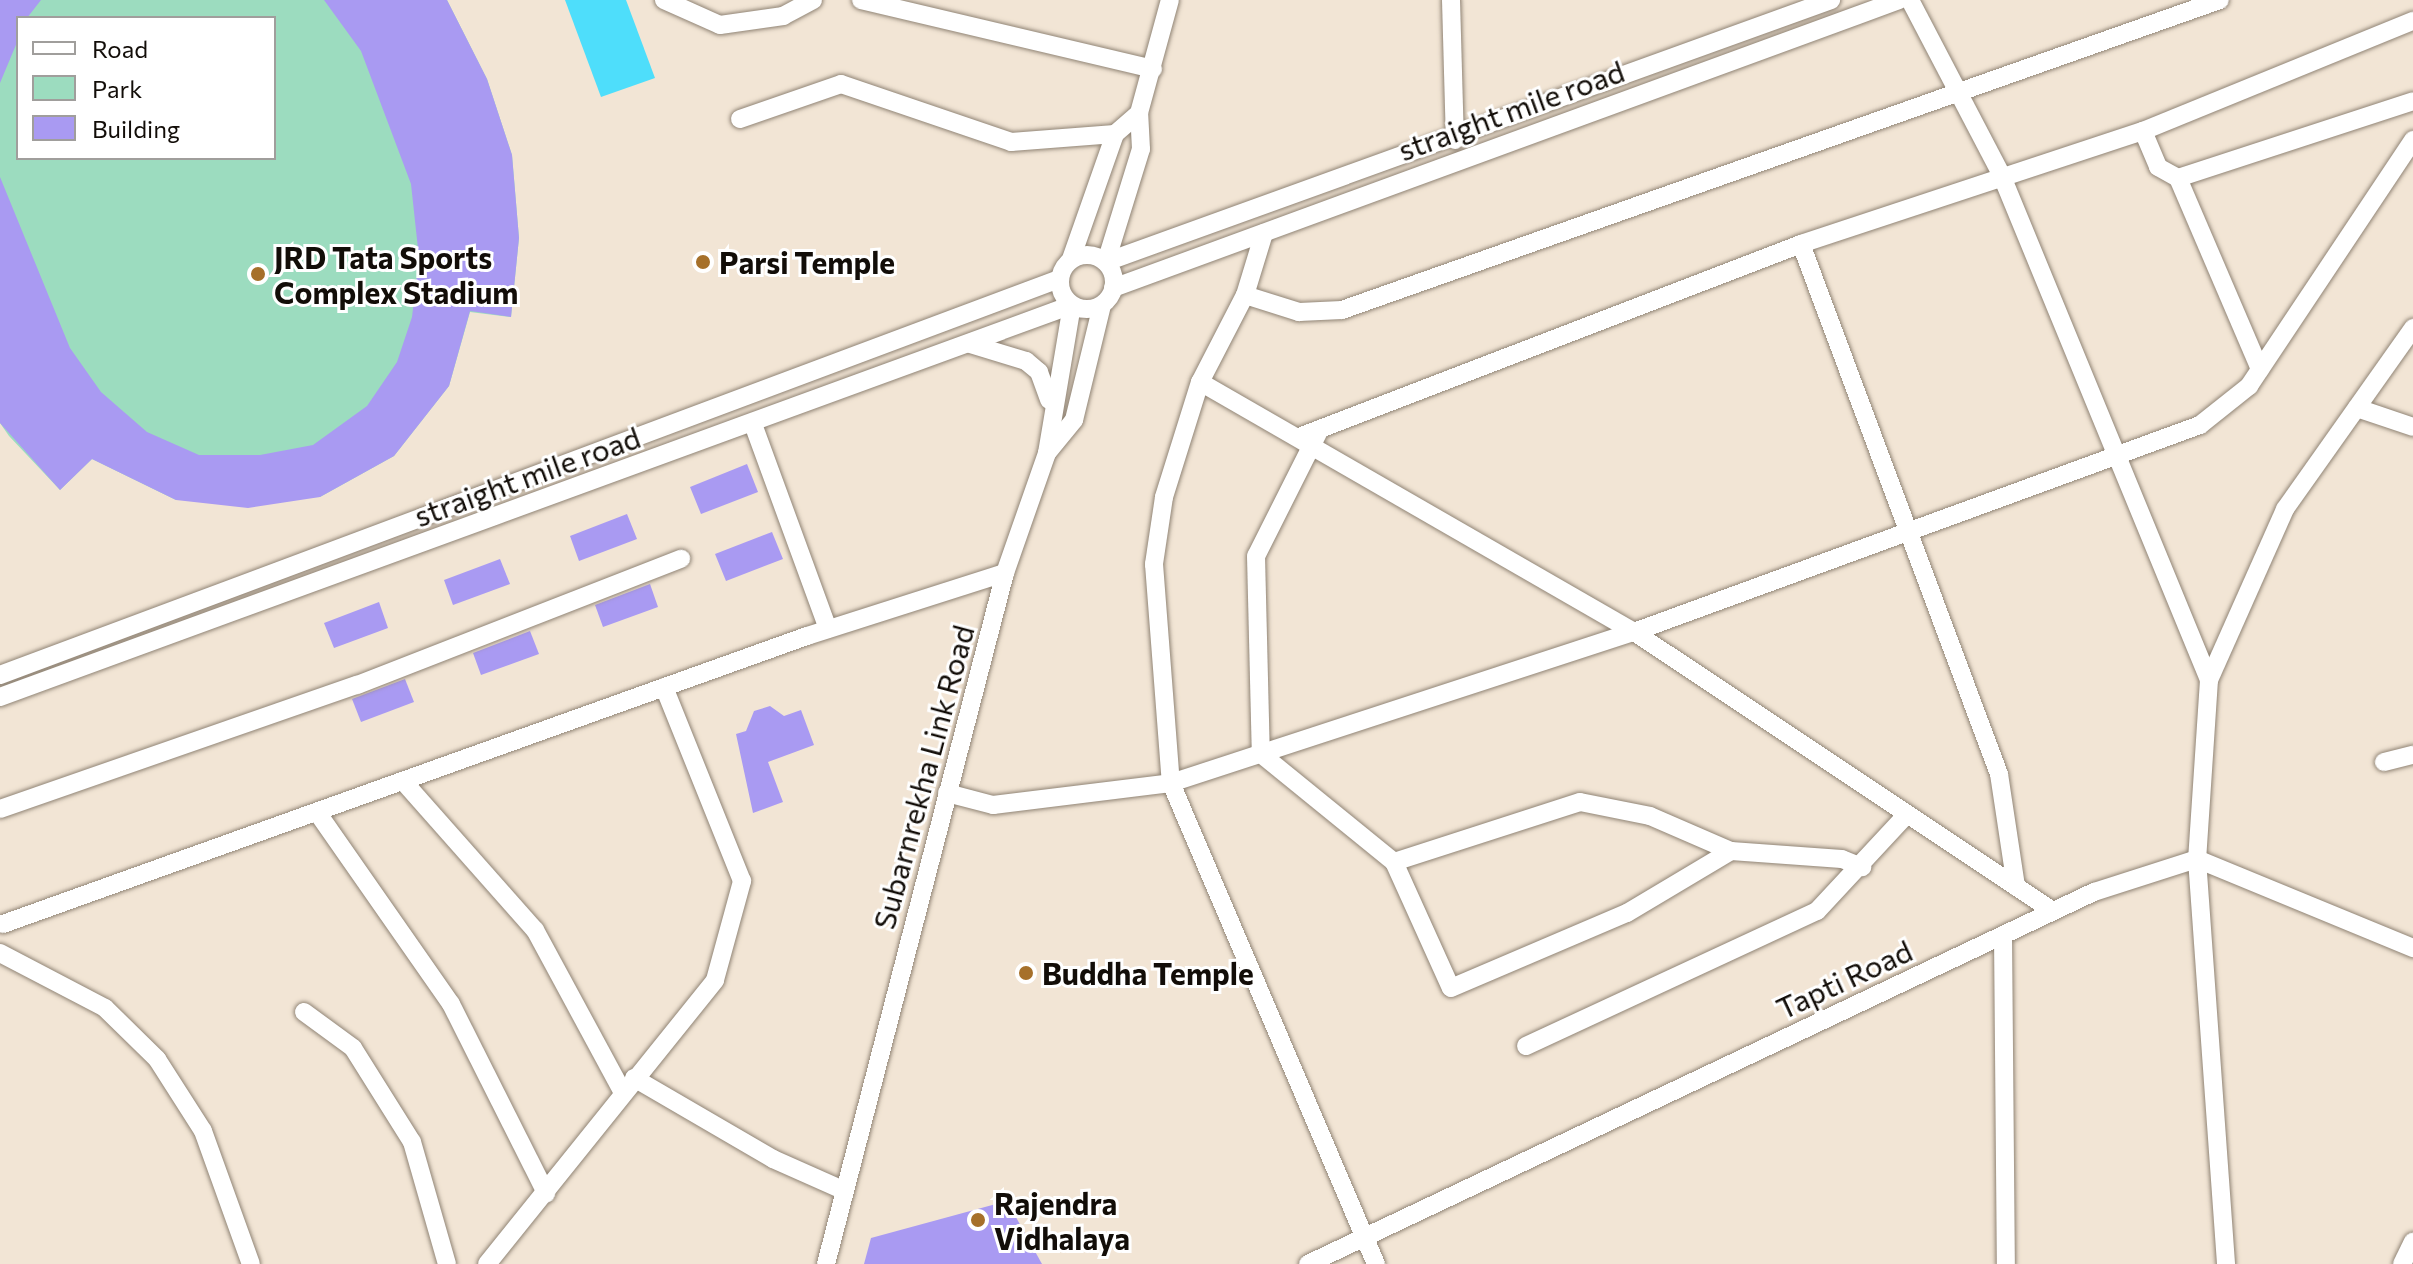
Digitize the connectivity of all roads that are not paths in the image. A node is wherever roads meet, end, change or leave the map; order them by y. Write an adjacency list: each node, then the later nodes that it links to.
1 (664, 0): 2 (street)
2 (813, 0)
3 (861, 0): 11 (street)
4 (1170, 0): 11 (street)
5 (1451, 0): 18 (street)
6 (1831, 0): 18 (street, straight mile road)
7 (1899, 0): 22 (street, straight mile road)
8 (1910, 0): 12 (street)
9 (2220, 0): 12 (street)
10 (2413, 21): 16 (street)
11 (1153, 69): 14 (street)
12 (1953, 91): 20 (street); 28 (street)
13 (2413, 101): 21 (street)
14 (1139, 113): 17 (street); 25 (street)
15 (740, 119): 17 (street)
16 (2143, 131): 20 (street); 21 (street)
17 (1115, 134): 24 (street)
18 (1455, 140): 25 (street, straight mile road)
19 (2413, 140): 33 (street)
20 (2001, 174): 23 (street); 41 (street)
21 (2178, 178): 33 (street)
22 (1264, 233): 27 (street, straight mile road); 28 (street)
23 (1801, 244): 39 (street); 42 (street)
24 (1071, 259): 25 (street, straight mile road); 26 (street)
25 (1106, 262): 27 (street)
26 (1059, 279): 29 (street); 47 (street, straight mile road)
27 (1113, 288): 30 (street)
28 (1245, 295): 34 (street)
29 (1072, 305): 30 (street, straight mile road); 32 (street, straight mile road); 35 (street, Subarnrekha Link Road)
30 (1102, 305): 40 (street)
31 (2413, 328): 36 (street)
32 (968, 344): 35 (street); 37 (street, straight mile road)
33 (2260, 369): 41 (street)
34 (1200, 382): 39 (street); 55 (street)
35 (1050, 407): 40 (street, Subarnrekha Link Road)
36 (2357, 408): 38 (street); 48 (street)
37 (753, 424): 45 (street); 50 (street, straight mile road)
38 (2413, 427)
39 (1311, 437): 46 (street); 51 (street)
40 (1047, 453): 44 (street, Subarnrekha Link Road)
41 (2112, 458): 42 (street); 48 (street)
42 (1913, 530): 46 (street); 64 (street)
43 (681, 559): 57 (street)
44 (1005, 573): 45 (street); 56 (street, Subarnrekha Link Road)
45 (828, 629): 49 (street)
46 (1634, 632): 51 (street); 59 (street)
47 (0, 675)
48 (2209, 680): 61 (street)
49 (664, 687): 54 (street); 72 (street)
50 (0, 697)
51 (1261, 754): 55 (street); 62 (street)
52 (2413, 755): 53 (street)
53 (2384, 762)
54 (403, 781): 58 (street); 72 (street)
55 (1171, 783): 56 (street); 75 (street)
56 (947, 793): 73 (street, Subarnrekha Link Road)
57 (0, 809)
58 (317, 812): 66 (street); 74 (street)
59 (1907, 814): 63 (street); 64 (street)
60 (1731, 851): 62 (street); 62 (street); 63 (street)
61 (2197, 859): 65 (street, Tapti Road); 68 (street); 84 (street)
62 (1394, 862)
63 (1862, 867): 71 (street)
64 (2016, 887): 65 (street)
65 (2053, 911): 67 (street, Tapti Road)
66 (2, 920): 69 (street)
67 (2003, 935): 75 (street, Tapti Road); 83 (street)
68 (2413, 948)
69 (7, 954): 77 (street)
70 (304, 1012): 78 (street)
71 (1526, 1046)
72 (629, 1086): 73 (street); 74 (street)
73 (843, 1190): 80 (street, Subarnrekha Link Road)
74 (546, 1193): 79 (street)
75 (1361, 1239): 81 (street, Tapti Road); 82 (street)
76 (2413, 1241): 85 (street)
77 (251, 1264)
78 (447, 1264)
79 (487, 1264)
80 (826, 1264)
81 (1308, 1264)
82 (1376, 1264)
83 (2006, 1264)
84 (2226, 1264)
85 (2402, 1264)

